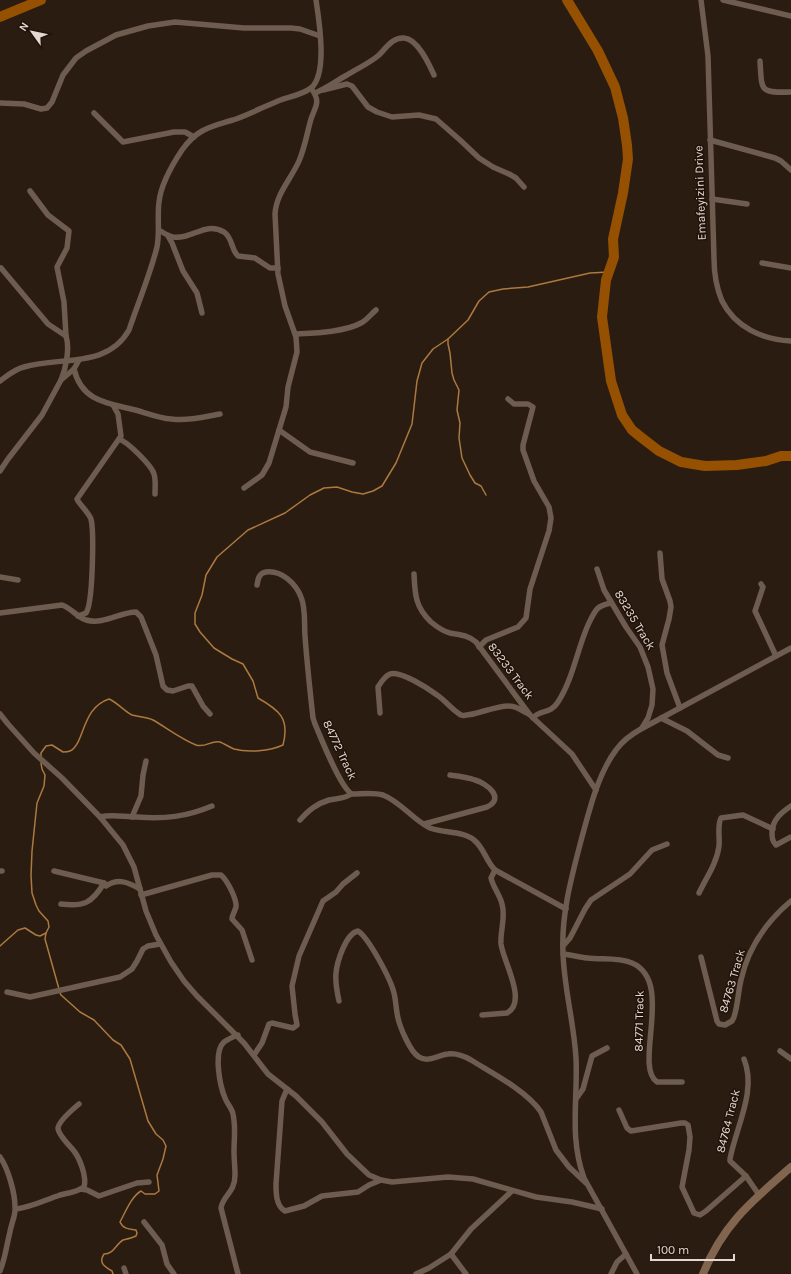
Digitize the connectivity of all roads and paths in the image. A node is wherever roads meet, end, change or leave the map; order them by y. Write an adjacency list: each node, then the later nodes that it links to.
1 (316, 0): 5 (street)
2 (701, 0): 14 (street, Emafeyizini Drive)
3 (723, 0): 4 (street)
4 (791, 16)
5 (320, 36): 8 (street); 11 (street)
6 (760, 61): 10 (street)
7 (434, 75): 9 (street)
8 (313, 90): 9 (street); 13 (street); 24 (street)
9 (323, 90): 16 (street)
10 (791, 92)
11 (0, 103)
12 (94, 113): 13 (street)
13 (194, 137): 20 (street)
14 (710, 140): 15 (street); 18 (street, Emafeyizini Drive)
15 (791, 170)
16 (524, 187)
17 (30, 191): 29 (street)
18 (712, 199): 19 (street); 30 (street, Emafeyizini Drive)
19 (747, 204)
20 (159, 230): 21 (street); 31 (street)
21 (168, 236): 24 (street); 27 (street)
22 (762, 263): 25 (street)
23 (1, 268): 29 (street)
24 (278, 268): 28 (street)
25 (791, 268)
26 (376, 310): 28 (street)
27 (202, 313)
28 (296, 334): 39 (street)
29 (66, 336): 32 (street)
30 (791, 341)
31 (79, 360): 32 (street); 33 (street)
32 (66, 361): 34 (street); 35 (street)
33 (74, 369): 34 (street); 37 (street)
34 (61, 380): 42 (street)
35 (0, 381)
36 (508, 399): 55 (street)
37 (113, 405): 38 (street); 40 (street)
38 (220, 414)
39 (279, 430): 41 (street); 43 (street)
40 (119, 439): 44 (street); 54 (street)
41 (353, 463)
42 (0, 471)
43 (244, 488)
44 (155, 494)
45 (660, 553): 58 (street)
46 (597, 569): 52 (street, 83235 Track)
47 (414, 574): 55 (street, 83233 Track)
48 (0, 577): 49 (street)
49 (18, 580)
50 (761, 584): 57 (street)
51 (257, 585): 71 (street, 84772 Track)
52 (611, 603): 62 (street); 66 (street, 83235 Track)
53 (0, 613): 54 (street)
54 (78, 616): 61 (street)
55 (479, 647): 62 (street, 83233 Track)
56 (791, 648): 57 (street)
57 (776, 656): 58 (street)
58 (680, 708): 63 (street)
59 (380, 713): 62 (street)
60 (0, 714): 65 (street)
61 (210, 714)
62 (532, 716): 70 (street, 83233 Track)
63 (661, 718): 66 (street); 67 (street)
64 (0, 723): 65 (street)
65 (8, 724): 74 (street)
66 (641, 728): 70 (street)
67 (728, 758)
68 (146, 761): 75 (street)
69 (450, 774): 77 (street)
70 (596, 790): 90 (street)
71 (351, 794): 76 (street); 77 (street, 84772 Track)
72 (212, 806): 75 (street)
73 (791, 806): 78 (street)
74 (100, 817): 75 (street); 85 (street)
75 (132, 817)
76 (300, 820)
77 (424, 824): 81 (street, 84772 Track)
78 (773, 829): 79 (street); 86 (street)
79 (791, 837)
80 (667, 844): 92 (street)
81 (495, 870): 90 (street, 84772 Track); 98 (street)
82 (54, 871): 84 (street)
83 (357, 873): 102 (street)
84 (104, 883): 85 (street); 89 (street)
85 (140, 889): 87 (street)
86 (698, 893)
87 (142, 895): 91 (street); 95 (street)
88 (791, 901): 94 (street, 84763 Track)
89 (61, 904)
90 (566, 909): 92 (street)
91 (160, 944): 96 (street); 99 (street)
92 (563, 946): 93 (street)
93 (562, 954): 105 (street, 84771 Track); 107 (street)
94 (701, 957)
95 (252, 960)
96 (7, 992)
97 (338, 1001): 115 (street)
98 (482, 1015)
99 (238, 1036): 102 (street); 128 (street)
100 (607, 1048): 107 (street)
101 (780, 1050): 104 (street)
102 (254, 1055): 106 (street)
103 (744, 1059): 112 (street, 84764 Track)
104 (791, 1059)
105 (682, 1082)
106 (287, 1089): 113 (street); 113 (street)
107 (576, 1099): 115 (street)
108 (79, 1104): 116 (street)
109 (619, 1110): 112 (street)
110 (0, 1157): 119 (street)
111 (791, 1167): 118 (main road)
112 (746, 1176): 118 (street)
113 (381, 1180): 117 (street)
114 (149, 1182): 116 (street)
115 (587, 1184): 120 (street)
116 (81, 1189): 119 (street)
117 (512, 1191): 120 (street); 122 (street)
118 (759, 1195): 133 (main road)
119 (16, 1209): 125 (street)
120 (602, 1209): 123 (street)
121 (144, 1222): 127 (street)
122 (451, 1254): 129 (street); 130 (street)
123 (626, 1254): 131 (street); 132 (street)
124 (124, 1268): 126 (street)
125 (0, 1271)
126 (126, 1274)
127 (174, 1274)
128 (238, 1274)
129 (416, 1274)
130 (466, 1274)
131 (611, 1274)
132 (637, 1274)
133 (703, 1274)

